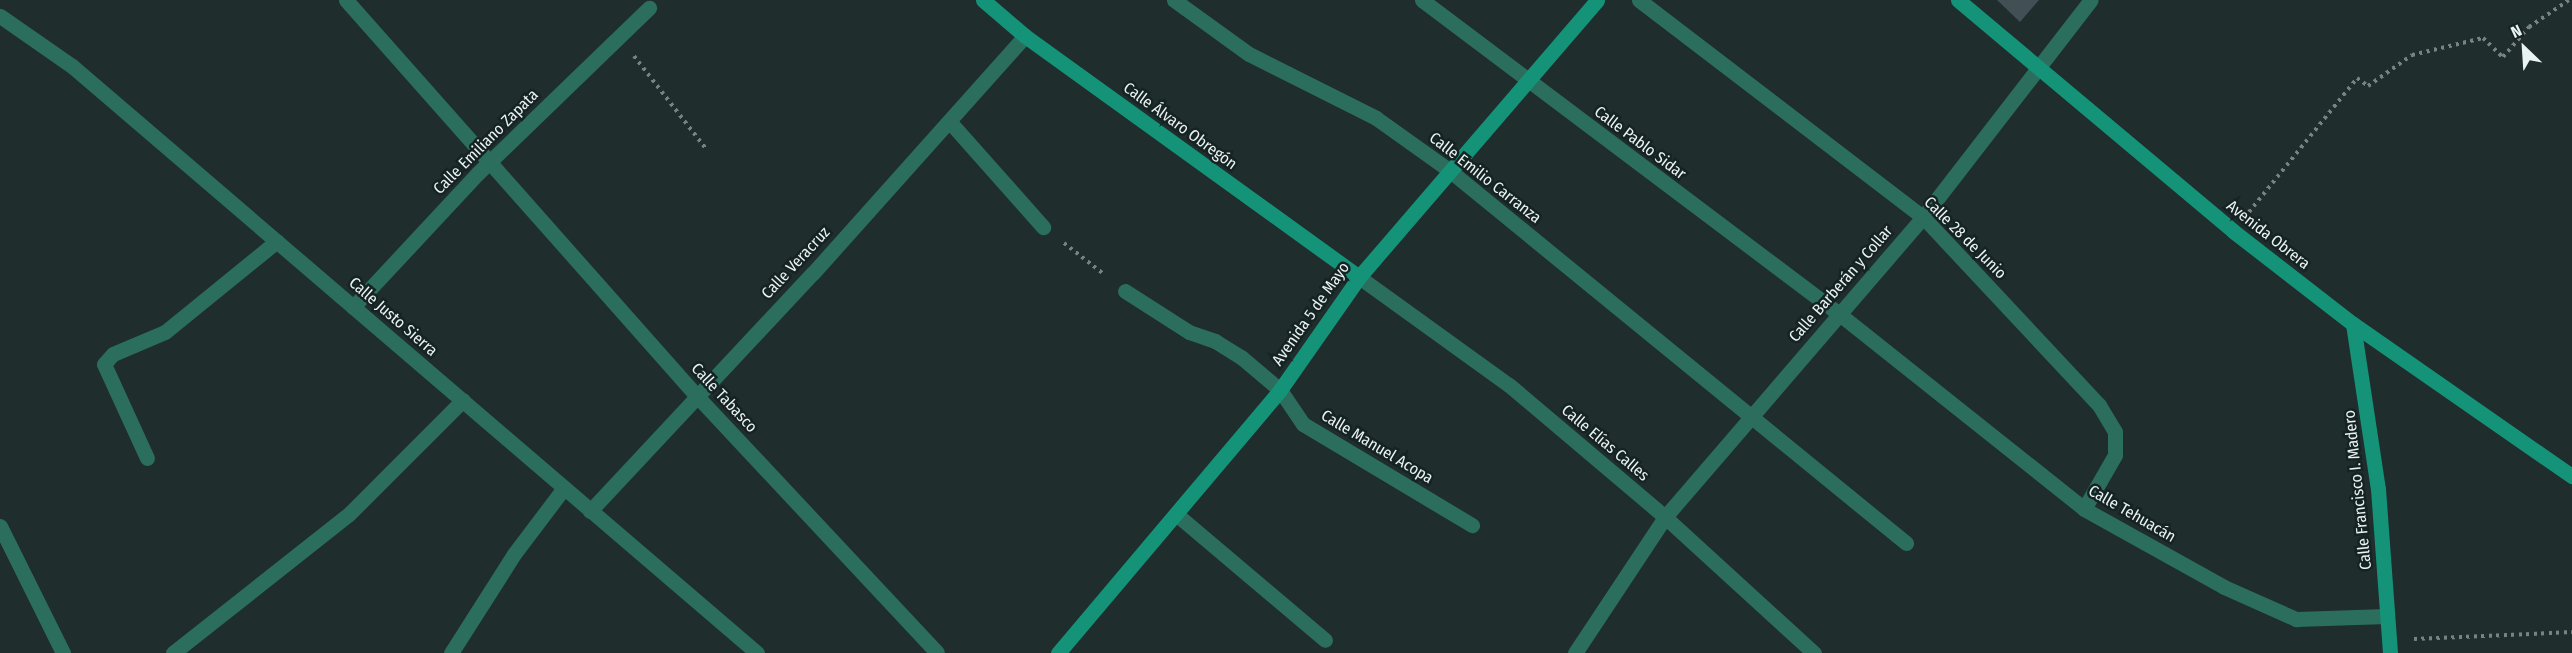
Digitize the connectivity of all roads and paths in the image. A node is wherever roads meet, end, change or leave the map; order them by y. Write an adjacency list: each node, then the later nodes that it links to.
1 (346, 0): 18 (street, Calle Tabasco)
2 (983, 0): 12 (street, Calle Álvaro Obregón)
3 (1174, 0): 19 (street, Calle Emilio Carranza)
4 (1422, 0): 15 (street, Calle Pablo Sidar)
5 (1597, 0): 15 (street, Avenida 5 de Mayo)
6 (1639, 0): 20 (street, Calle 28 de Junio)
7 (1958, 0): 14 (street, Avenida Obrera)
8 (2091, 0): 14 (street, Calle Barberán y Collar)
9 (2569, 0): 22 (path)
10 (650, 8): 13 (street, Calle Emiliano Zapata)
11 (0, 16): 23 (street, Calle Justo Sierra)
12 (1025, 36): 16 (street, Calle Veracruz); 24 (street, Calle Álvaro Obregón)
13 (620, 38): 17 (path); 18 (street, Calle Emiliano Zapata)
14 (2040, 70): 20 (street, Calle Barberán y Collar); 22 (street, Avenida Obrera)
15 (1525, 81): 19 (street, Avenida 5 de Mayo); 27 (street, Calle Pablo Sidar)
16 (949, 121): 21 (street); 30 (street, Calle Veracruz)
17 (707, 150)
18 (489, 163): 26 (street, Calle Emiliano Zapata); 30 (street, Calle Tabasco)
19 (1449, 170): 24 (street, Avenida 5 de Mayo); 32 (street, Calle Emilio Carranza)
20 (1923, 217): 27 (street, Calle Barberán y Collar); 36 (street, Calle 28 de Junio)
21 (1043, 227): 25 (path)
22 (2233, 231): 28 (street, Avenida Obrera)
23 (277, 241): 26 (street, Calle Justo Sierra); 33 (street)
24 (1359, 277): 29 (street, Avenida 5 de Mayo); 39 (street, Calle Elías Calles)
25 (1125, 291): 29 (street, Calle Manuel Acopa)
26 (353, 307): 31 (street, Calle Justo Sierra)
27 (1838, 313): 32 (street, Calle Barberán y Collar); 36 (street, Calle Tehuacán)
28 (2353, 324): 34 (street, Avenida Obrera); 43 (street, Calle Francisco I. Madero)
29 (1280, 390): 38 (street, Avenida 5 de Mayo); 40 (street, Calle Manuel Acopa)
30 (695, 394): 37 (street, Calle Veracruz); 52 (street, Calle Tabasco)
31 (463, 400): 35 (street, Calle Justo Sierra); 49 (street)
32 (1750, 417): 39 (street, Calle Barberán y Collar); 42 (street, Calle Emilio Carranza)
33 (147, 458)
34 (2572, 476)
35 (564, 488): 37 (street, Calle Justo Sierra); 50 (street)
36 (2084, 509): 43 (street, Calle Tehuacán)
37 (590, 511): 51 (street, Calle Justo Sierra)
38 (1176, 513): 45 (street); 53 (street, Avenida 5 de Mayo)
39 (1665, 518): 47 (street, Calle Barberán y Collar); 54 (street, Calle Elías Calles)
40 (1472, 525)
41 (0, 526): 48 (street)
42 (1906, 543)
43 (2387, 616): 46 (street, Calle Francisco I. Madero)
44 (2572, 632): 46 (path)
45 (1325, 640)
46 (2390, 647)
47 (1582, 650)
48 (63, 653)
49 (173, 653)
50 (451, 653)
51 (757, 653)
52 (937, 653)
53 (1058, 653)
54 (1814, 653)

